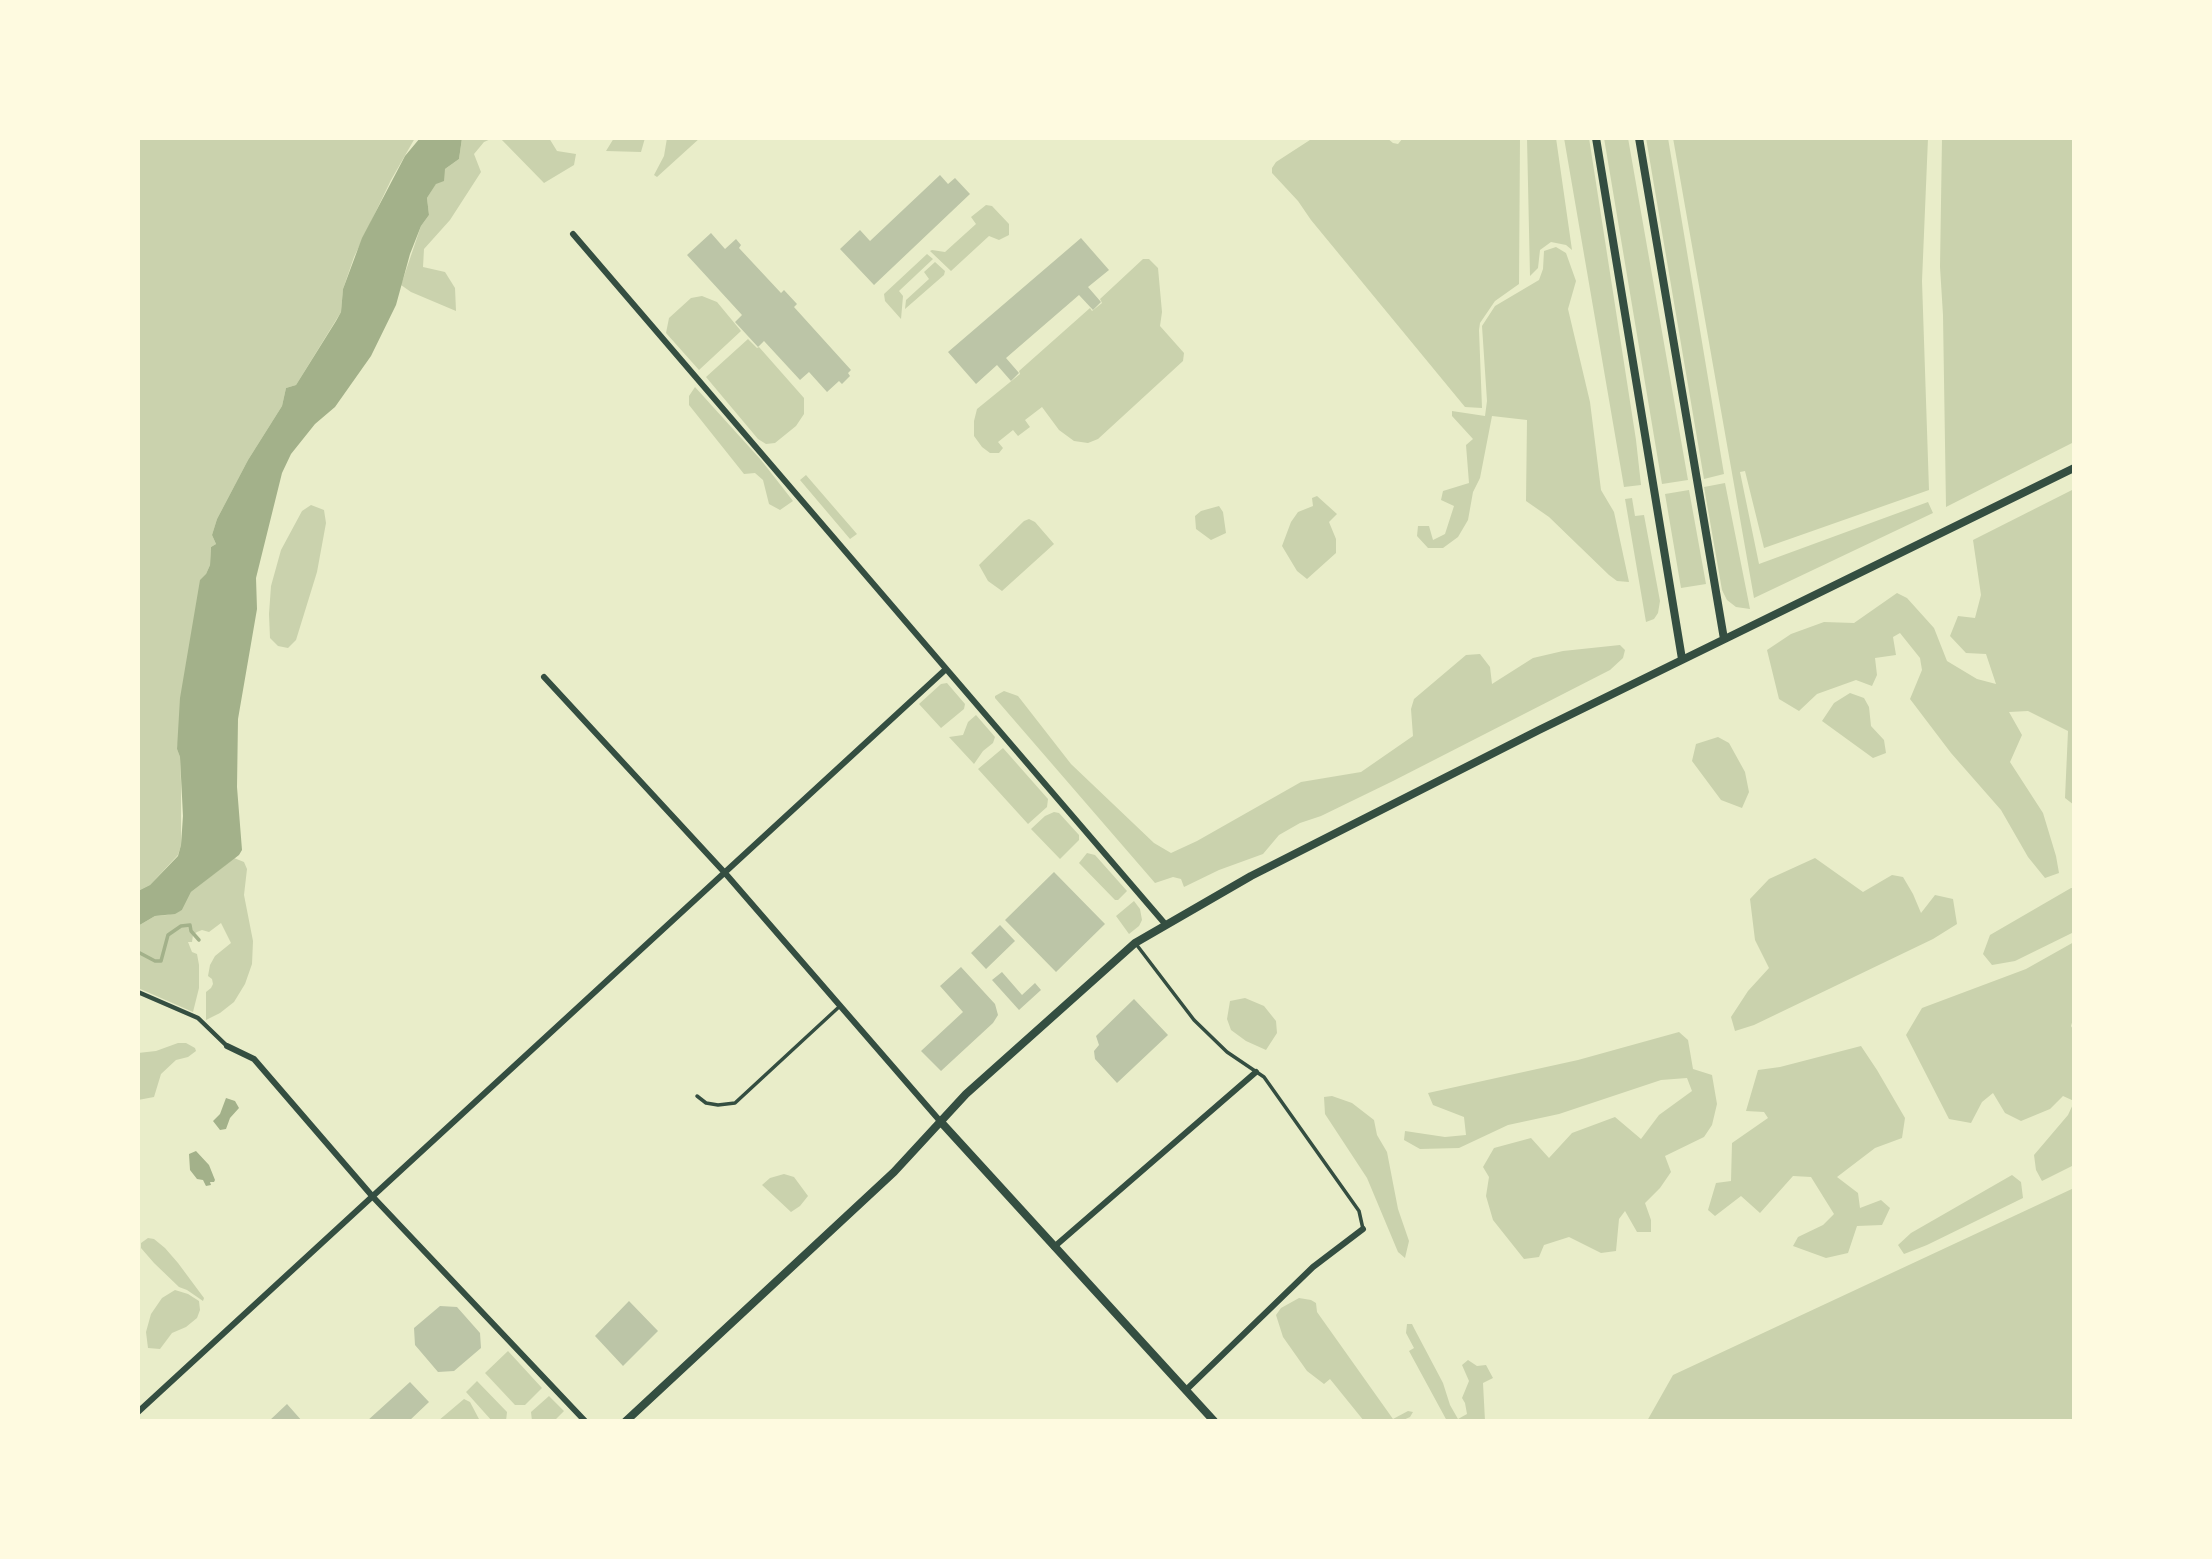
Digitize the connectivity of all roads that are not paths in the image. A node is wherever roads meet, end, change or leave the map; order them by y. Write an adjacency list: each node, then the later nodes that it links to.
1 (1597, 138): 6 (street)
2 (1639, 138): 5 (street)
3 (573, 234): 7 (street)
4 (2074, 468): 5 (street)
5 (1724, 639): 6 (street)
6 (1682, 659): 10 (street)
7 (946, 669): 9 (street); 10 (street)
8 (544, 677): 9 (street)
9 (725, 873): 13 (street); 18 (street)
10 (1166, 925): 11 (street)
11 (1135, 943): 15 (lane); 17 (street)
12 (138, 992): 14 (street)
13 (840, 1006): 16 (lane); 17 (street)
14 (227, 1046): 18 (street)
15 (1256, 1072): 19 (lane); 20 (street)
16 (697, 1097)
17 (940, 1121): 20 (street); 24 (street)
18 (373, 1197): 22 (street); 23 (street)
19 (1363, 1229): 21 (street)
20 (1055, 1247): 21 (street)
21 (1186, 1390): 25 (street)
22 (138, 1412)
23 (584, 1421)
24 (626, 1421)
25 (1214, 1421)

